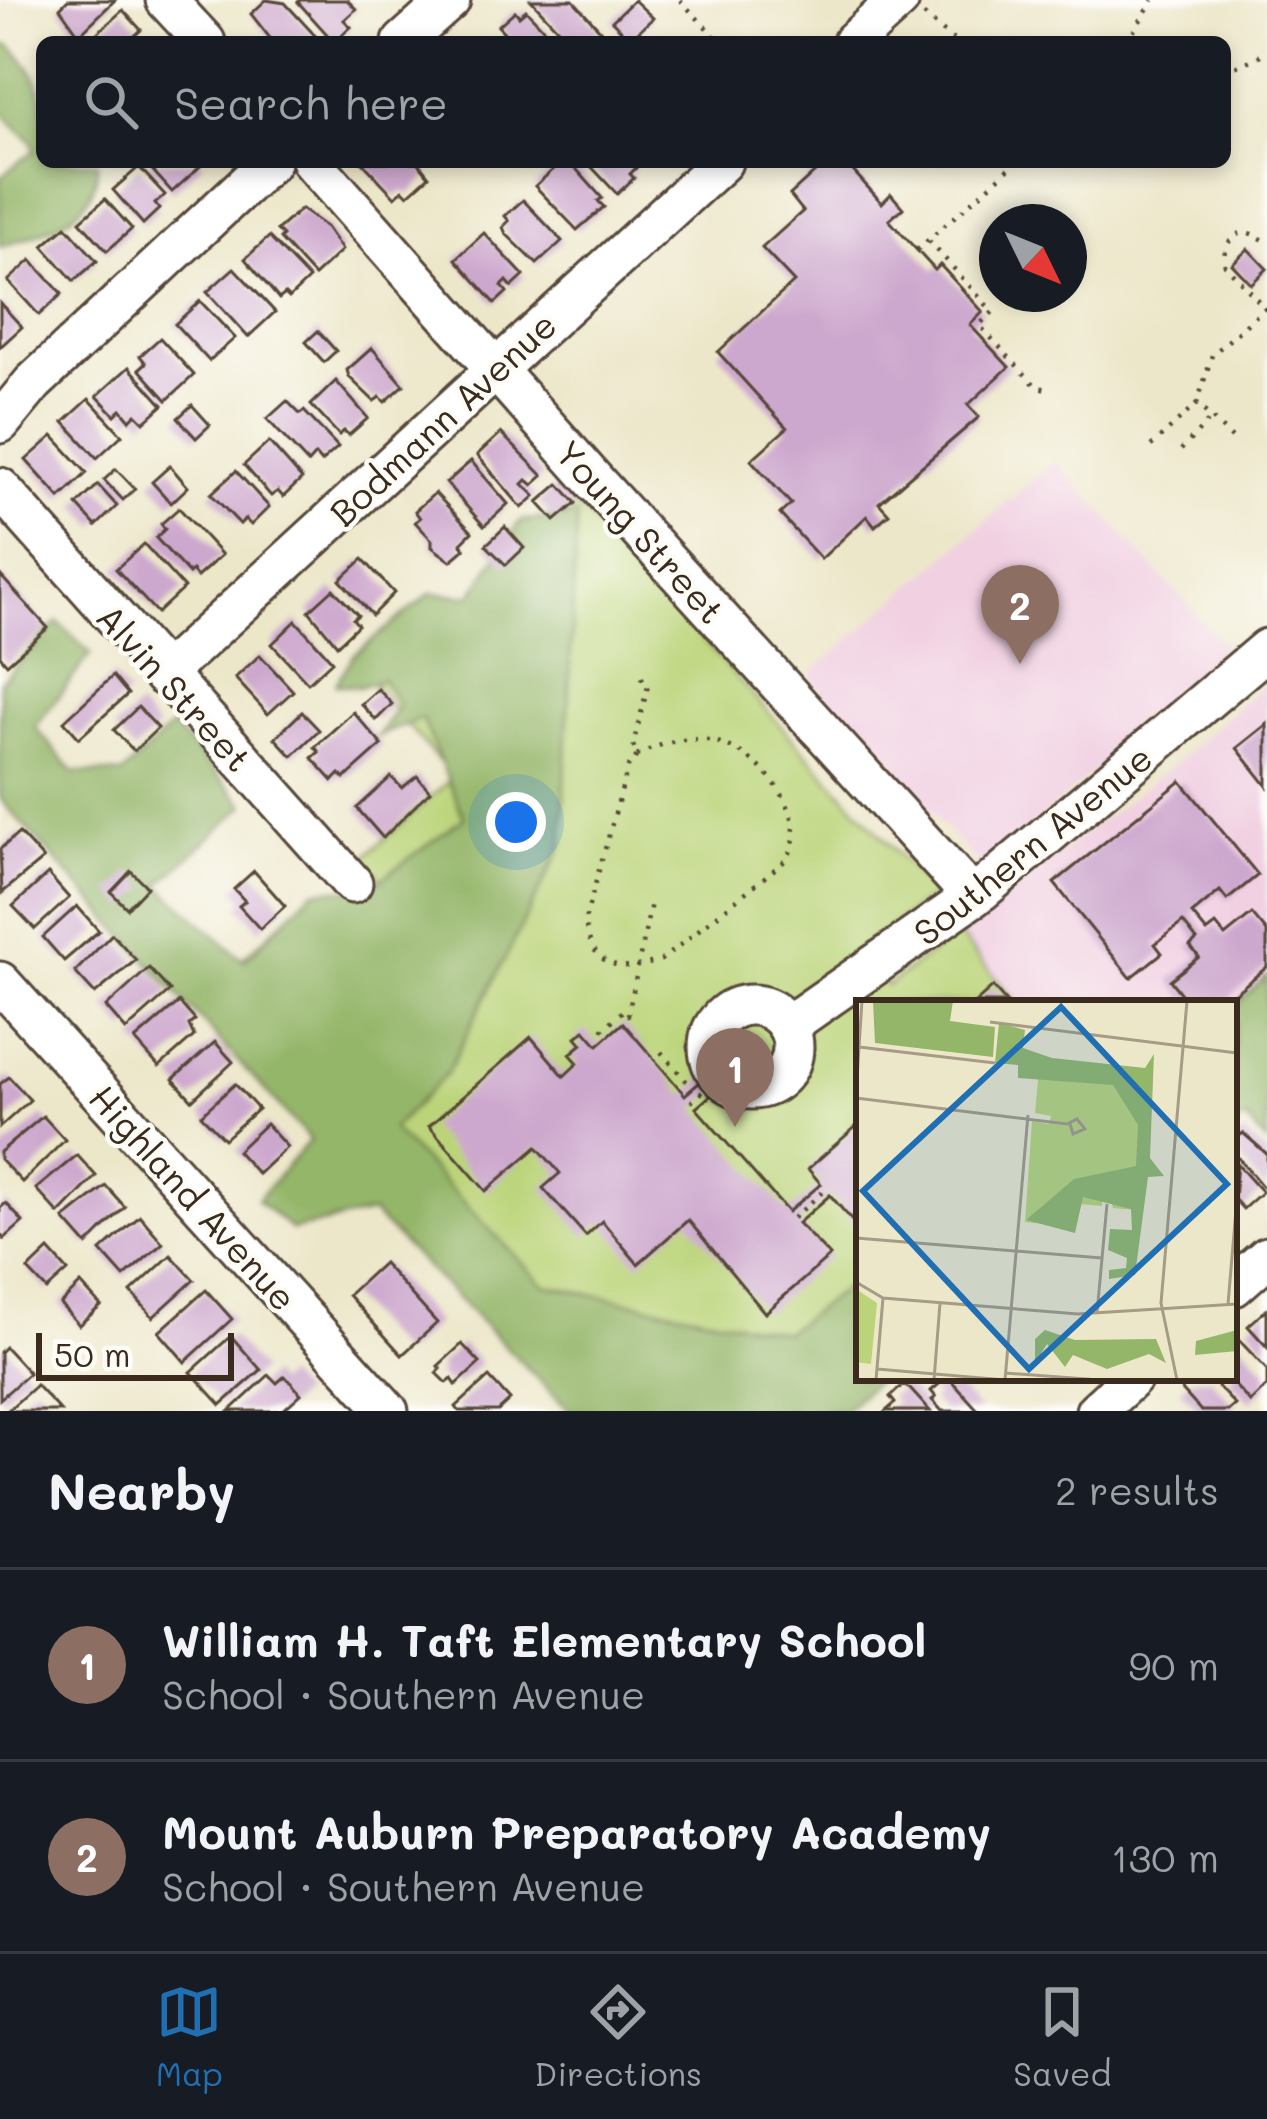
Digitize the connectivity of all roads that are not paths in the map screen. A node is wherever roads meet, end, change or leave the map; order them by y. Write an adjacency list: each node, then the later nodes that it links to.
1 (166, 0): 4 (street)
2 (450, 0): 5 (street)
3 (912, 7): 6 (street)
4 (199, 36)
5 (410, 36)
6 (863, 36)
7 (264, 168): 11 (street)
8 (318, 168): 10 (street, Young Street)
9 (715, 168): 10 (street, Bodmann Avenue)
10 (495, 370): 14 (street, Bodmann Avenue); 16 (street, Young Street)
11 (0, 423)
12 (0, 488): 14 (street, Alvin Street)
13 (1267, 650): 16 (street, Southern Avenue)
14 (163, 674): 15 (street, Alvin Street)
15 (352, 883)
16 (973, 897): 18 (street, Southern Avenue)
17 (0, 982): 22 (street, Highland Avenue)
18 (790, 1029): 18 (street)
19 (1267, 1257): 20 (street)
20 (1237, 1283)
21 (1129, 1381): 23 (street)
22 (388, 1411)
23 (1096, 1411)

